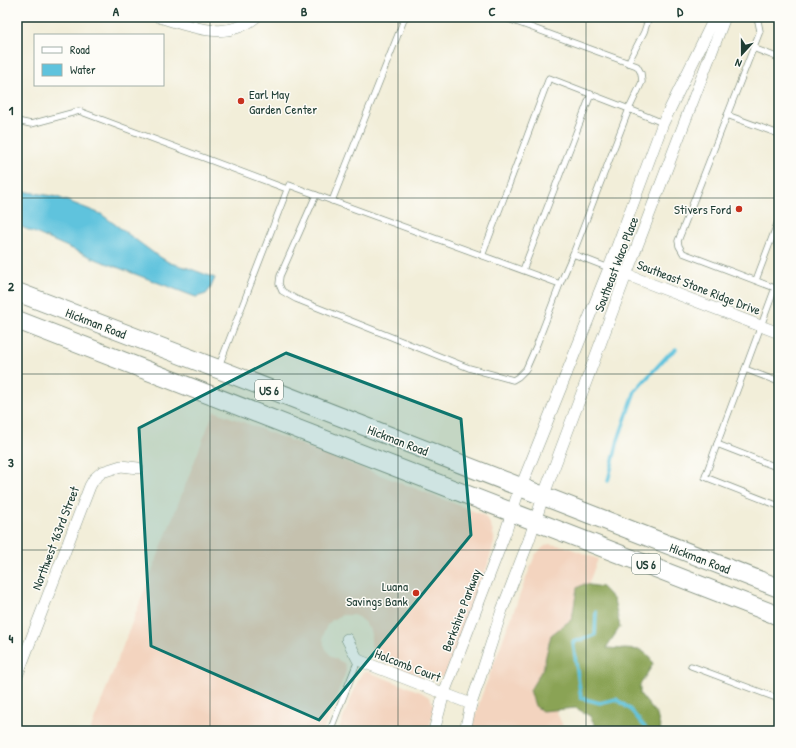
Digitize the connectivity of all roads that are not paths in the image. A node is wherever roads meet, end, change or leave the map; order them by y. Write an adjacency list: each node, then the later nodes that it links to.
1 (159, 17): 2 (street)
2 (256, 17)
3 (405, 17): 20 (lane)
4 (503, 17): 11 (lane)
5 (649, 17): 11 (lane)
6 (715, 17): 16 (street, Southeast Waco Place)
7 (725, 17): 26 (street, Southeast Waco Place)
8 (754, 17): 9 (lane)
9 (753, 48): 10 (lane); 14 (lane)
10 (779, 58)
11 (628, 63): 13 (lane)
12 (591, 94): 13 (lane); 23 (lane); 25 (lane)
13 (629, 108): 16 (lane); 22 (lane)
14 (727, 115): 17 (lane); 27 (lane)
15 (17, 121): 18 (lane)
16 (663, 123): 24 (street, Southeast Waco Place)
17 (779, 134)
18 (288, 189): 19 (lane); 35 (lane)
19 (316, 195): 20 (lane); 28 (lane)
20 (332, 201): 23 (lane)
21 (779, 220): 27 (lane)
22 (573, 254): 24 (lane); 28 (lane)
23 (482, 256): 25 (lane)
24 (609, 268): 26 (street, Southeast Stone Ridge Drive); 41 (street, Southeast Waco Place)
25 (523, 270): 28 (lane)
26 (626, 275): 32 (street, Southeast Stone Ridge Drive); 40 (street, Southeast Waco Place)
27 (756, 280): 29 (lane)
28 (560, 284)
29 (777, 286): 32 (lane)
30 (17, 292): 35 (highway, Hickman Road / US 6)
31 (17, 320): 41 (highway, Hickman Road / US 6)
32 (761, 326): 33 (street, Southeast Stone Ridge Drive); 34 (lane)
33 (779, 333)
34 (745, 369): 36 (lane); 37 (lane)
35 (218, 370): 41 (highway, Hickman Road / US 6)
36 (779, 382)
37 (717, 444): 39 (lane); 42 (lane)
38 (138, 468): 51 (street, Northwest 163rd Street)
39 (779, 468)
40 (543, 497): 41 (highway, Hickman Road / US 6); 43 (street, Southeast Waco Place); 44 (highway, Hickman Road / US 6)
41 (516, 500): 43 (highway, Hickman Road / US 6); 52 (street, Berkshire Parkway)
42 (779, 506)
43 (535, 522): 45 (highway, Hickman Road / US 6); 54 (street)
44 (779, 588)
45 (718, 592): 46 (highway); 47 (highway, Hickman Road / US 6)
46 (779, 606)
47 (779, 616)
48 (347, 639): 49 (street, Holcomb Court)
49 (358, 660): 52 (street, Holcomb Court); 55 (lane)
50 (691, 666): 53 (lane)
51 (17, 676)
52 (444, 693): 54 (street, Holcomb Court); 56 (street, Berkshire Parkway)
53 (779, 699)
54 (471, 704): 57 (street)
55 (330, 731)
56 (434, 731)
57 (465, 731)

